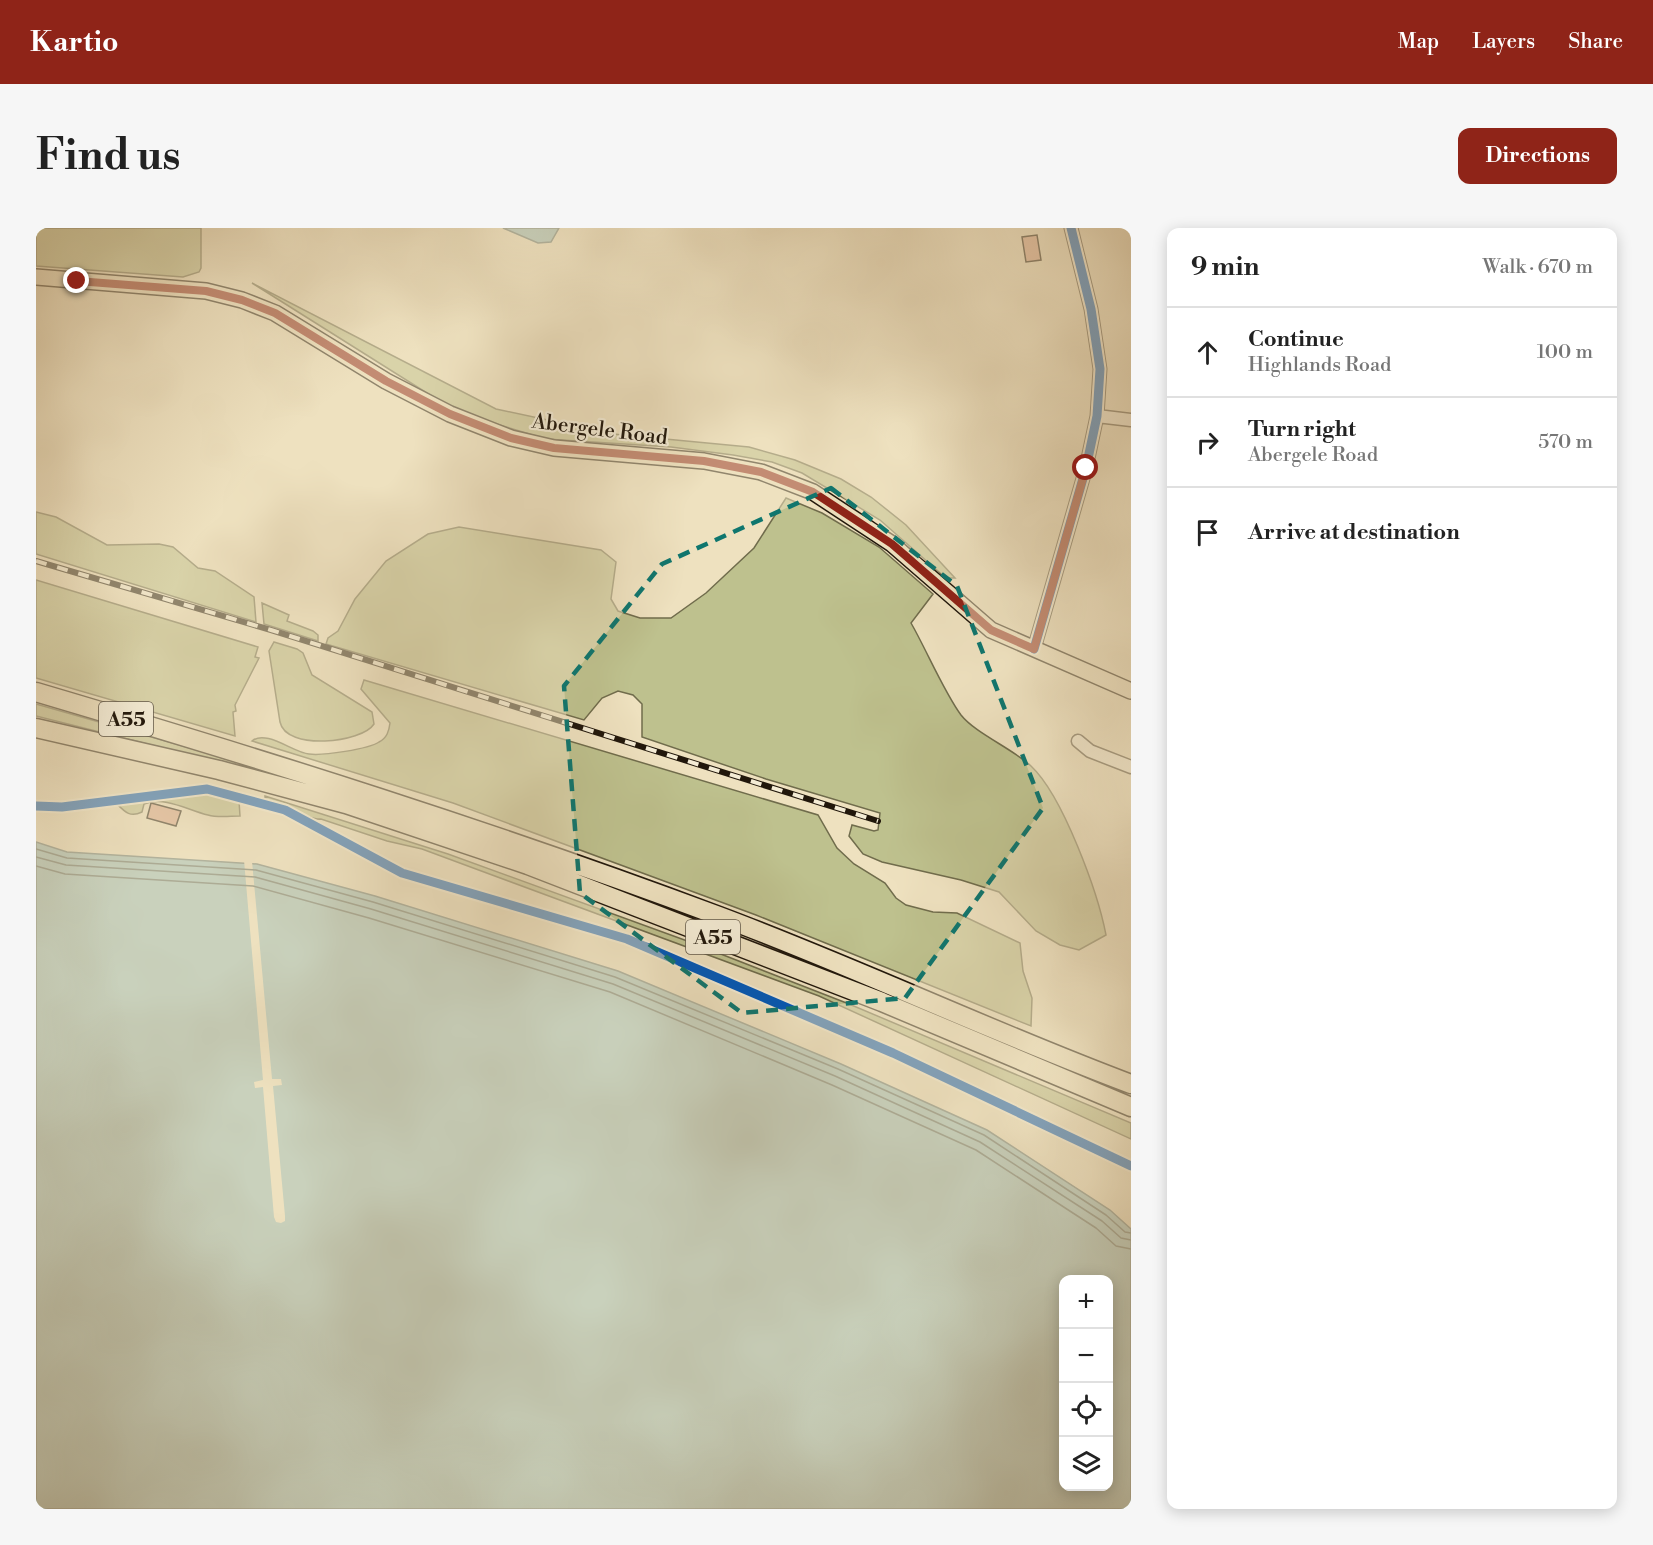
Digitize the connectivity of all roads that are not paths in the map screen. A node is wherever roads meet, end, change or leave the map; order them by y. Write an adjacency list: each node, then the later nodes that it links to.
1 (1071, 228): 3 (street)
2 (36, 277): 5 (main road, Abergele Road)
3 (1097, 416): 4 (street); 5 (street)
4 (1131, 420)
5 (1034, 649): 6 (main road, Abergele Road)
6 (1131, 691)
7 (36, 692): 11 (highway, A55)
8 (36, 728): 12 (highway, A55)
9 (1078, 741): 10 (street)
10 (1131, 767)
11 (1131, 1084)
12 (1131, 1107)

